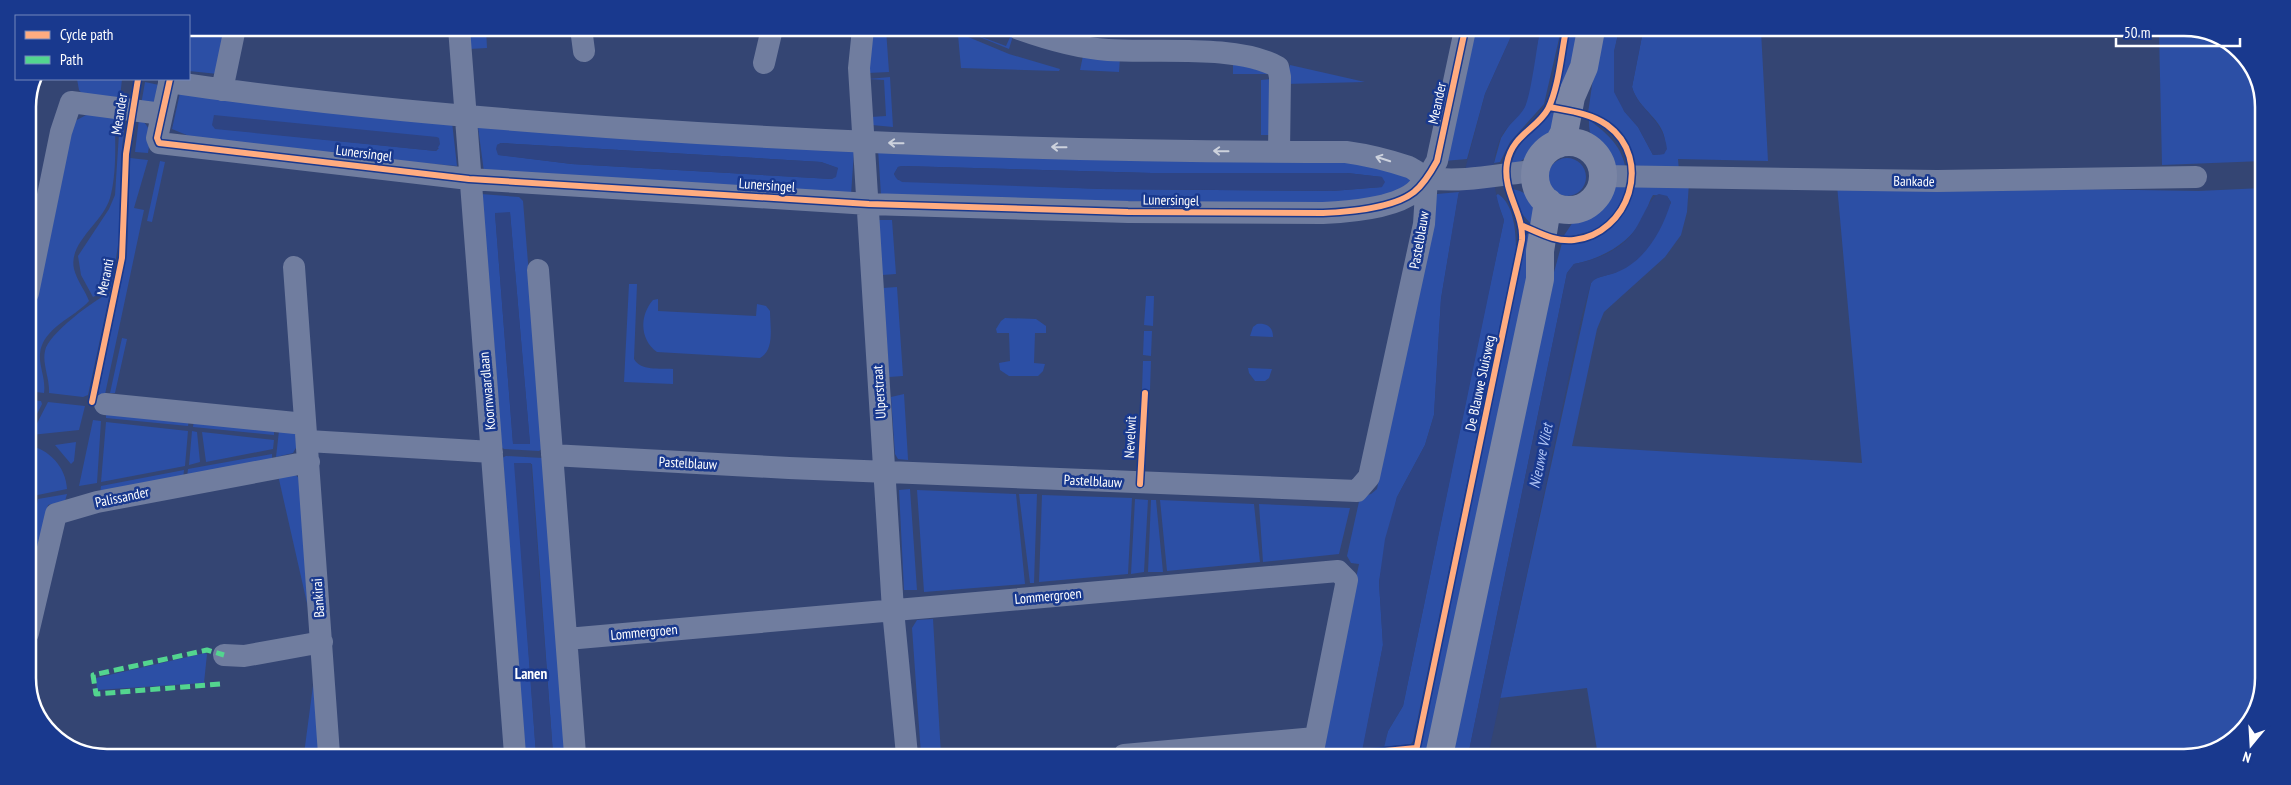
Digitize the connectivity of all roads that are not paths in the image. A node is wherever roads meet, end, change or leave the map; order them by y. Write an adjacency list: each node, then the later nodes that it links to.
1 (232, 36): 13 (street)
2 (459, 36): 15 (street, Koornwaardlaan)
3 (582, 36): 9 (street)
4 (770, 36): 10 (street)
5 (862, 36): 16 (street, Ulperstraat)
6 (1044, 36): 19 (street)
7 (1464, 36): 22 (street, Meander)
8 (1590, 36): 11 (main road)
9 (584, 51)
10 (764, 62)
11 (1584, 67): 17 (main road); 18 (main road)
12 (169, 80): 13 (street, Lunersingel); 14 (street, Lunersingel)
13 (222, 90): 15 (street, Lunersingel)
14 (162, 114): 23 (street, Lunersingel); 27 (street)
15 (464, 116): 16 (street, Lunersingel); 23 (street, Koornwaardlaan)
16 (864, 142): 19 (street, Lunersingel, one-way to 16); 25 (street, Ulperstraat)
17 (1558, 144): 18 (main road); 24 (main road)
18 (1586, 147): 20 (main road)
19 (1280, 152): 22 (street, Lunersingel, one-way to 19)
20 (1602, 176): 21 (street, Bankade); 26 (main road)
21 (2196, 177)
22 (1436, 178): 24 (street, Lunersingel); 25 (street, Lunersingel); 35 (street, Pastelblauw)
23 (469, 179): 25 (street, Lunersingel); 33 (street, Koornwaardlaan)
24 (1540, 186): 26 (main road); 30 (main road)
25 (869, 204): 35 (street, Ulperstraat)
26 (1574, 209): 30 (main road)
27 (36, 253)
28 (294, 267): 32 (street, Bankirai)
29 (538, 270): 34 (street)
30 (1540, 279): 47 (main road)
31 (105, 404): 32 (street)
32 (307, 442): 33 (street); 36 (street, Palissander); 39 (street, Bankirai)
33 (492, 452): 43 (street, Koornwaardlaan)
34 (552, 455): 35 (street, Pastelblauw); 38 (street)
35 (884, 470): 37 (street, Ulperstraat)
36 (36, 599)
37 (893, 610): 38 (street, Lommergroen); 41 (street, Lommergroen); 45 (street, Ulperstraat)
38 (567, 639): 44 (street)
39 (322, 642): 40 (street); 42 (street, Bankirai)
40 (224, 655)
41 (1314, 747): 46 (street)
42 (330, 749)
43 (515, 749)
44 (575, 749)
45 (905, 749)
46 (1266, 749)
47 (1440, 749)

